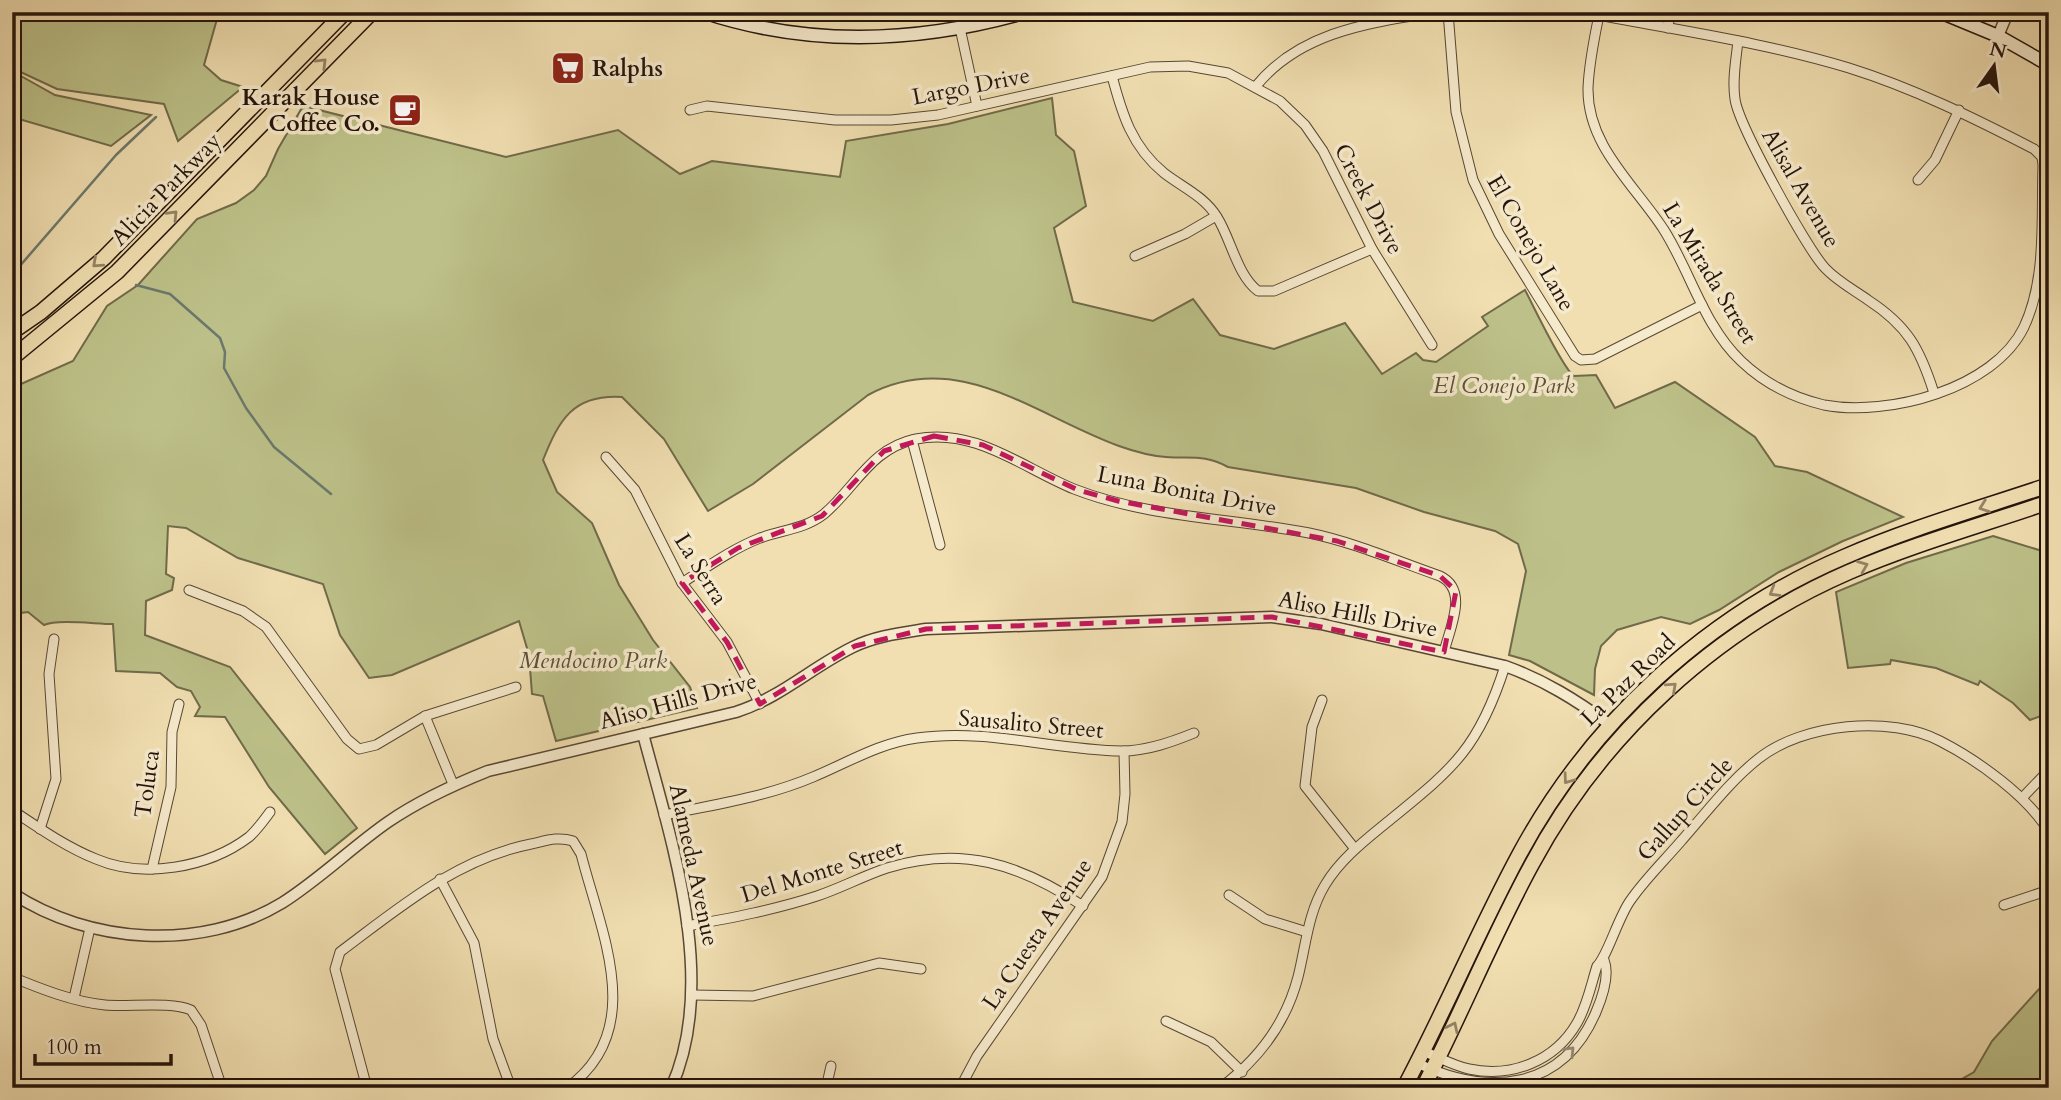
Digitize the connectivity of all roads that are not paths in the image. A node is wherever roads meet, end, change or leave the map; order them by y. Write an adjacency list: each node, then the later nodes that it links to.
1 (345, 12): 12 (main road, Alicia Parkway)
2 (372, 12): 15 (main road, Alicia Parkway)
3 (703, 12): 13 (main road)
4 (1027, 12): 13 (main road)
5 (1436, 12): 20 (street)
6 (1448, 12): 29 (street, El Conejo Lane)
7 (1577, 12): 11 (street)
8 (1670, 12): 14 (street)
9 (1940, 12): 16 (main road)
10 (2008, 12): 16 (street)
11 (1599, 15): 14 (street); 29 (street, La Mirada Street)
12 (334, 23): 15 (main road); 30 (main road, Alicia Parkway, one-way to 30)
13 (960, 28): 21 (street)
14 (1668, 28): 17 (street)
15 (349, 36): 31 (main road, Alicia Parkway, one-way to 15)
16 (1998, 36): 18 (main road)
17 (1738, 41): 23 (street); 35 (street, Alisal Avenue)
18 (2049, 65)
19 (1112, 76): 20 (street, Largo Drive); 21 (street, Largo Drive); 25 (street)
20 (1256, 86): 26 (street, Creek Drive)
21 (977, 106): 22 (street, Largo Drive)
22 (690, 110)
23 (1959, 110): 24 (street); 28 (street, La Mirada Street)
24 (1918, 180)
25 (1216, 216): 26 (street); 27 (street)
26 (1372, 249): 32 (street, Creek Drive)
27 (1135, 256)
28 (2044, 259): 35 (street, La Mirada Street)
29 (1702, 305): 35 (street, La Mirada Street)
30 (12, 332)
31 (32, 344): 33 (main road); 34 (main road, Alicia Parkway)
32 (1432, 345)
33 (12, 350)
34 (12, 358)
35 (1934, 393)
36 (912, 440): 40 (street); 41 (street, Luna Bonita Drive); 44 (street, Luna Bonita Drive)
37 (606, 457): 41 (street, La Serra)
38 (2049, 485): 51 (main road, La Paz Road, one-way to 51)
39 (2049, 502): 54 (main road, La Paz Road, one-way to 39)
40 (940, 545)
41 (682, 583): 48 (street, La Serra)
42 (189, 590): 50 (street)
43 (54, 639): 62 (street)
44 (1444, 652): 45 (street, Aliso Hills Drive); 48 (street, Aliso Hills Drive)
45 (1504, 666): 51 (street, Aliso Hills Drive); 64 (street)
46 (516, 687): 50 (street)
47 (1322, 700): 64 (street)
48 (760, 704): 53 (street, Aliso Hills Drive)
49 (179, 705): 65 (street, Toluca)
50 (425, 716): 57 (street)
51 (1609, 724): 54 (street, Aliso Hills Drive); 81 (main road, La Paz Road, one-way to 81)
52 (1194, 733): 55 (street, Sausalito Street)
53 (643, 734): 57 (street, Aliso Hills Drive); 61 (street, Alameda Avenue)
54 (1623, 734): 82 (main road, La Paz Road, one-way to 54)
55 (1124, 751): 61 (street, Sausalito Street); 71 (street, La Cuesta Avenue)
56 (2049, 770): 58 (street)
57 (453, 784): 73 (street, Aliso Hills Drive)
58 (2022, 798): 63 (street, Gallup Circle); 75 (street, Gallup Circle)
59 (12, 810): 62 (street)
60 (270, 812): 65 (street)
61 (664, 815): 72 (street, Alameda Avenue)
62 (40, 829): 65 (street)
63 (2049, 832)
64 (1355, 849): 74 (street)
65 (152, 869)
66 (440, 879): 86 (street); 87 (street); 88 (street)
67 (2049, 890): 70 (street)
68 (12, 893): 73 (street, Aliso Hills Drive)
69 (1229, 895): 74 (street)
70 (2004, 905)
71 (1083, 906): 72 (street, Del Monte Street); 91 (street, La Cuesta Avenue)
72 (687, 926): 78 (street, Alameda Avenue)
73 (90, 928): 79 (street)
74 (1307, 932): 84 (street)
75 (1604, 960): 82 (street, Gallup Circle); 82 (street, Gallup Circle, one-way to 75)
76 (921, 969): 78 (street)
77 (12, 977): 79 (street)
78 (692, 995): 89 (street, Alameda Avenue)
79 (74, 998): 85 (street)
80 (1166, 1021): 84 (street)
81 (1420, 1057): 82 (street, Gallup Circle); 82 (street, Gallup Circle); 93 (main road, La Paz Road)
82 (1435, 1063): 94 (main road, La Paz Road)
83 (831, 1066): 90 (street)
84 (1242, 1072): 92 (street)
85 (222, 1088)
86 (367, 1088)
87 (511, 1088)
88 (567, 1088)
89 (671, 1088)
90 (826, 1088)
91 (960, 1088)
92 (1220, 1088)
93 (1404, 1088)
94 (1423, 1088)

